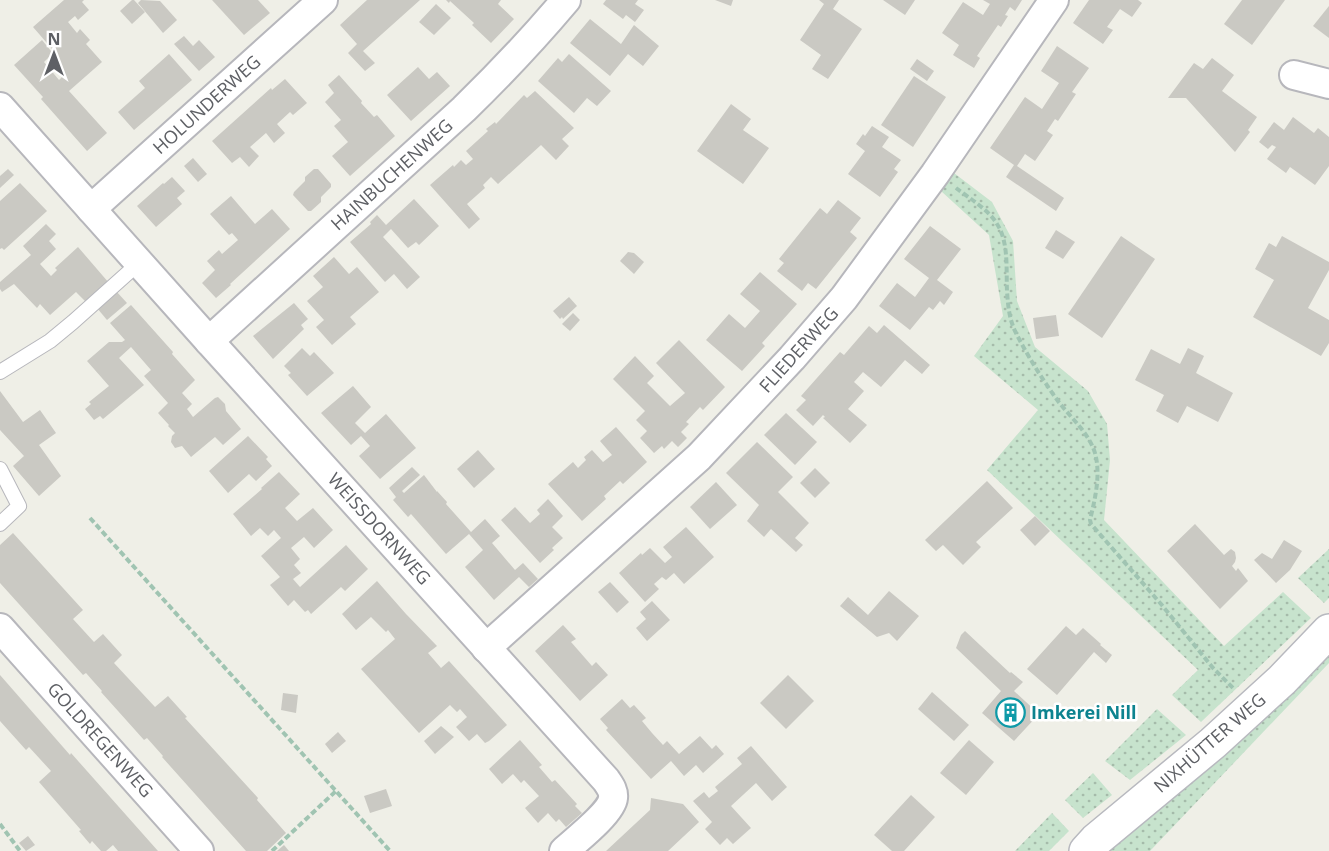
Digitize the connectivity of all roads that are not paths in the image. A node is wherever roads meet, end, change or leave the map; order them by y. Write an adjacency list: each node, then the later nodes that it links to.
1 (322, 0): 7 (street, HOLUNDERWEG)
2 (566, 0): 9 (street, HAINBUCHENWEG)
3 (1053, 0): 15 (street, FLIEDERWEG)
4 (1294, 75): 5 (street)
5 (1329, 84)
6 (0, 107): 7 (street, WEISSDORNWEG)
7 (91, 209): 8 (street, WEISSDORNWEG)
8 (139, 263): 9 (street, WEISSDORNWEG); 10 (lane)
9 (209, 341): 15 (street, WEISSDORNWEG)
10 (0, 372)
11 (0, 469): 12 (lane)
12 (0, 524)
13 (0, 628): 16 (street, GOLDREGENWEG)
14 (1329, 631): 18 (main road, NIXHÜTTER WEG)
15 (486, 648): 17 (street, WEISSDORNWEG)
16 (200, 851)
17 (564, 851)
18 (1086, 851)

